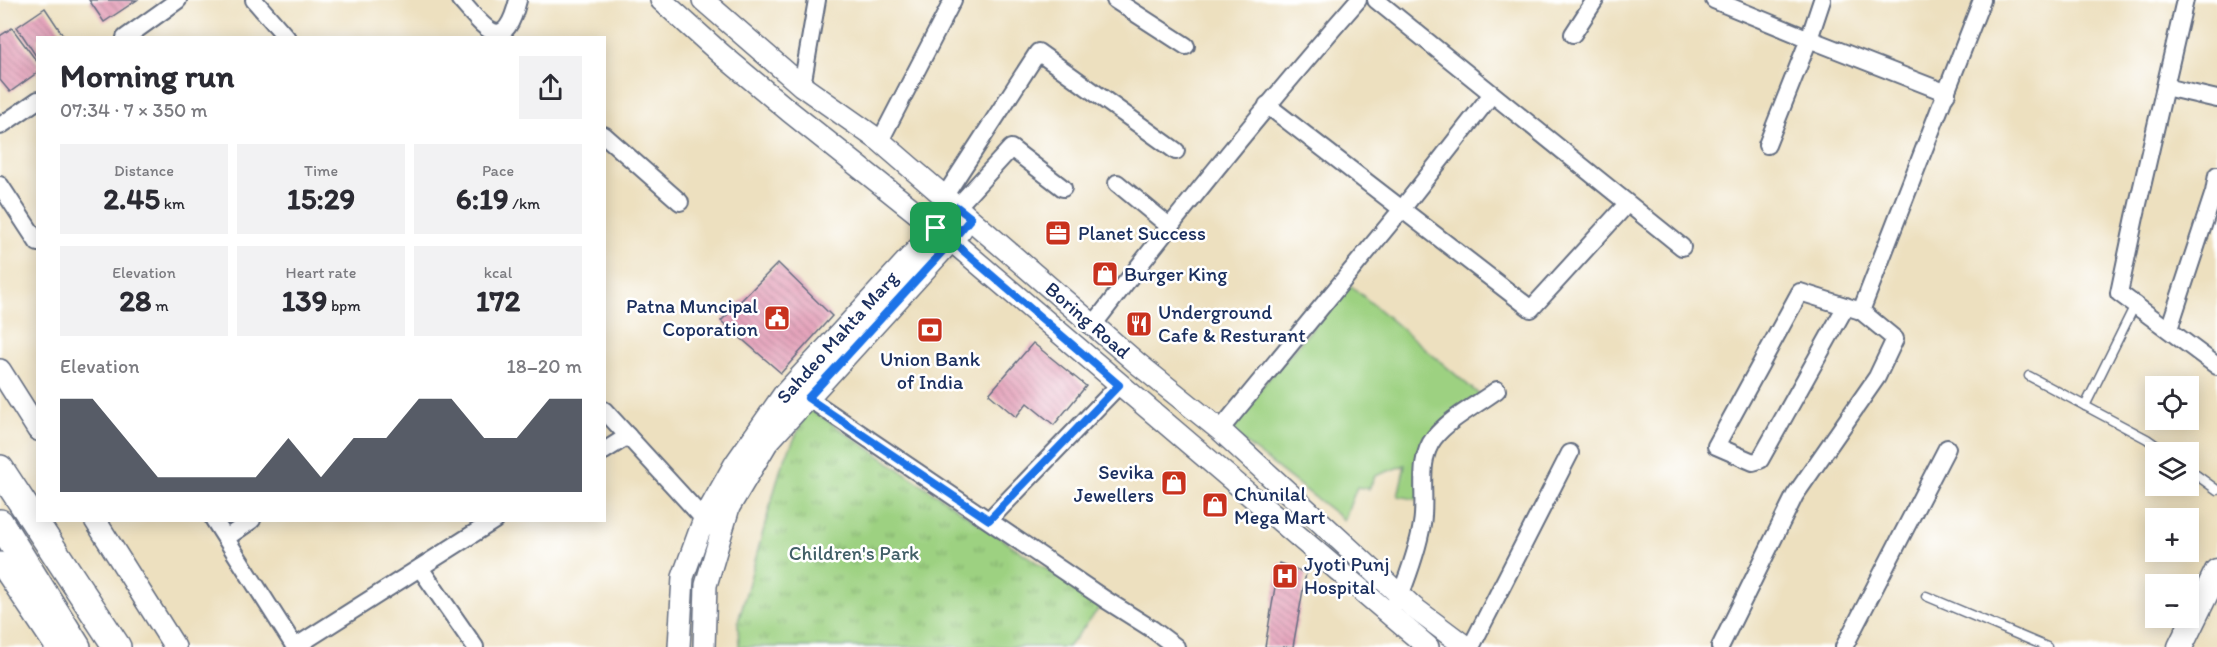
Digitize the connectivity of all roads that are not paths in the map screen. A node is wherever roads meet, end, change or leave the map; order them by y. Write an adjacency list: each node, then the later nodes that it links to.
1 (178, 0): 19 (street)
2 (254, 0): 20 (street)
3 (460, 0): 17 (street)
4 (518, 0): 17 (street)
5 (662, 0): 45 (street)
6 (703, 0): 23 (street, Boring Road)
7 (818, 0): 23 (street)
8 (953, 0): 32 (street)
9 (1114, 0): 22 (street)
10 (1358, 0): 29 (street)
11 (1376, 0): 26 (street)
12 (1595, 0): 18 (street)
13 (1714, 0): 21 (street)
14 (1822, 0): 21 (street)
15 (1982, 0): 25 (street)
16 (2186, 0): 24 (street)
17 (506, 34)
18 (1573, 34)
19 (128, 36)
20 (285, 36)
21 (1809, 39): 25 (street); 33 (street)
22 (1186, 46)
23 (802, 86): 32 (street, Boring Road)
24 (2165, 87): 27 (street); 47 (street)
25 (1947, 93): 48 (street)
26 (1492, 94): 40 (street); 42 (street)
27 (2217, 99)
28 (36, 101): 30 (street)
29 (1268, 105): 42 (street); 43 (street)
30 (0, 126)
31 (606, 137): 39 (street)
32 (880, 141): 41 (street, Boring Road)
33 (1767, 145)
34 (1176, 152): 41 (street)
35 (2217, 175): 50 (street)
36 (1116, 183): 43 (street)
37 (0, 184): 44 (street)
38 (1063, 188): 41 (street)
39 (680, 202)
40 (1627, 204): 42 (street); 46 (street)
41 (957, 207): 45 (street, Sahdeo Mahta Marg); 49 (street, Boring Road)
42 (1402, 209): 60 (street)
43 (1169, 226): 49 (street)
44 (35, 234)
45 (944, 234): 54 (street); 56 (street, Sahdeo Mahta Marg); 69 (street, Sahdeo Mahta Marg)
46 (1682, 247)
47 (2135, 304): 50 (street); 57 (lane)
48 (1854, 309): 48 (street); 96 (street)
49 (1094, 324): 60 (street, Boring Road)
50 (2169, 329): 51 (street)
51 (2217, 366)
52 (0, 370): 59 (street)
53 (2028, 376): 57 (lane)
54 (1119, 385): 70 (street); 83 (street)
55 (1497, 390): 81 (street)
56 (808, 398): 70 (street); 76 (street, Sahdeo Mahta Marg)
57 (2085, 406): 62 (lane)
58 (606, 412): 61 (street)
59 (36, 427)
60 (1220, 430): 81 (street, Boring Road)
61 (628, 436): 64 (street); 69 (street)
62 (2152, 442)
63 (1947, 448): 97 (street)
64 (606, 450)
65 (1570, 453): 95 (street)
66 (0, 470): 86 (main road)
67 (2199, 477): 68 (lane)
68 (2217, 490)
69 (704, 519): 76 (street); 90 (street, Sahdeo Mahta Marg)
70 (989, 520): 92 (street)
71 (96, 522): 87 (street)
72 (215, 522): 77 (street)
73 (249, 522): 77 (street)
74 (492, 522): 79 (street)
75 (0, 523): 85 (main road)
76 (720, 537): 91 (street, Sahdeo Mahta Marg)
77 (226, 538): 88 (street)
78 (0, 563): 84 (street)
79 (420, 568): 88 (street); 89 (street)
80 (2217, 571): 99 (main road)
81 (1400, 596): 83 (street); 94 (street, Boring Road)
82 (1926, 596): 98 (lane)
83 (1387, 614): 93 (street)
84 (56, 647)
85 (77, 647)
86 (117, 647)
87 (175, 647)
88 (295, 647)
89 (475, 647)
90 (680, 647)
91 (704, 647)
92 (1176, 647)
93 (1428, 647)
94 (1466, 647)
95 (1471, 647)
96 (1720, 647)
97 (1844, 647)
98 (2047, 647)
99 (2180, 647)

